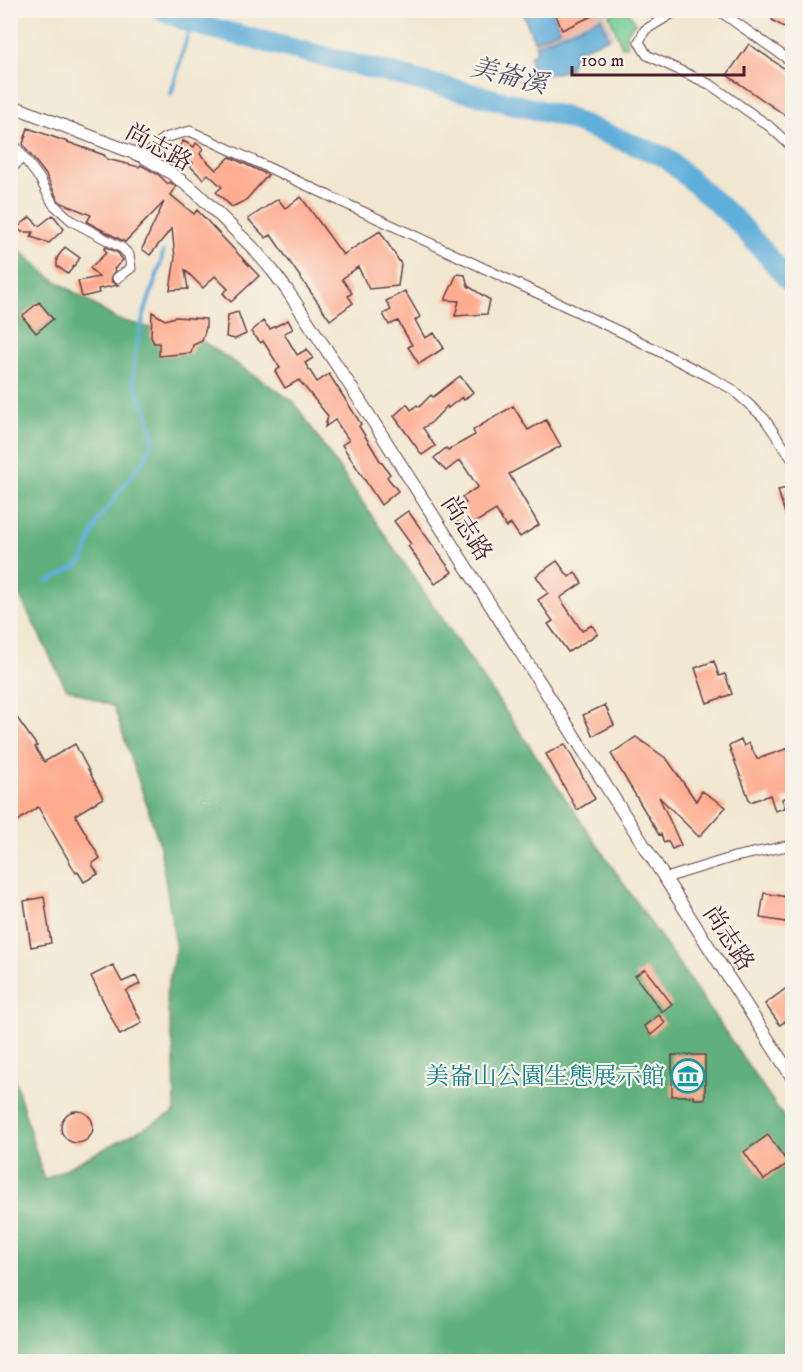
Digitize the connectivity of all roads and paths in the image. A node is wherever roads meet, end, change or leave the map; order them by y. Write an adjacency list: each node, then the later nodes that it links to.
1 (678, 10): 6 (street)
2 (718, 10): 3 (street)
3 (792, 62)
4 (10, 105): 8 (street, 尚志路)
5 (10, 140): 7 (street)
6 (792, 147)
7 (20, 153): 9 (street); 10 (street)
8 (144, 157): 11 (street); 13 (street, 尚志路)
9 (10, 164)
10 (117, 278)
11 (792, 459)
12 (792, 845): 13 (street)
13 (666, 878): 14 (street, 尚志路)
14 (792, 1077)

